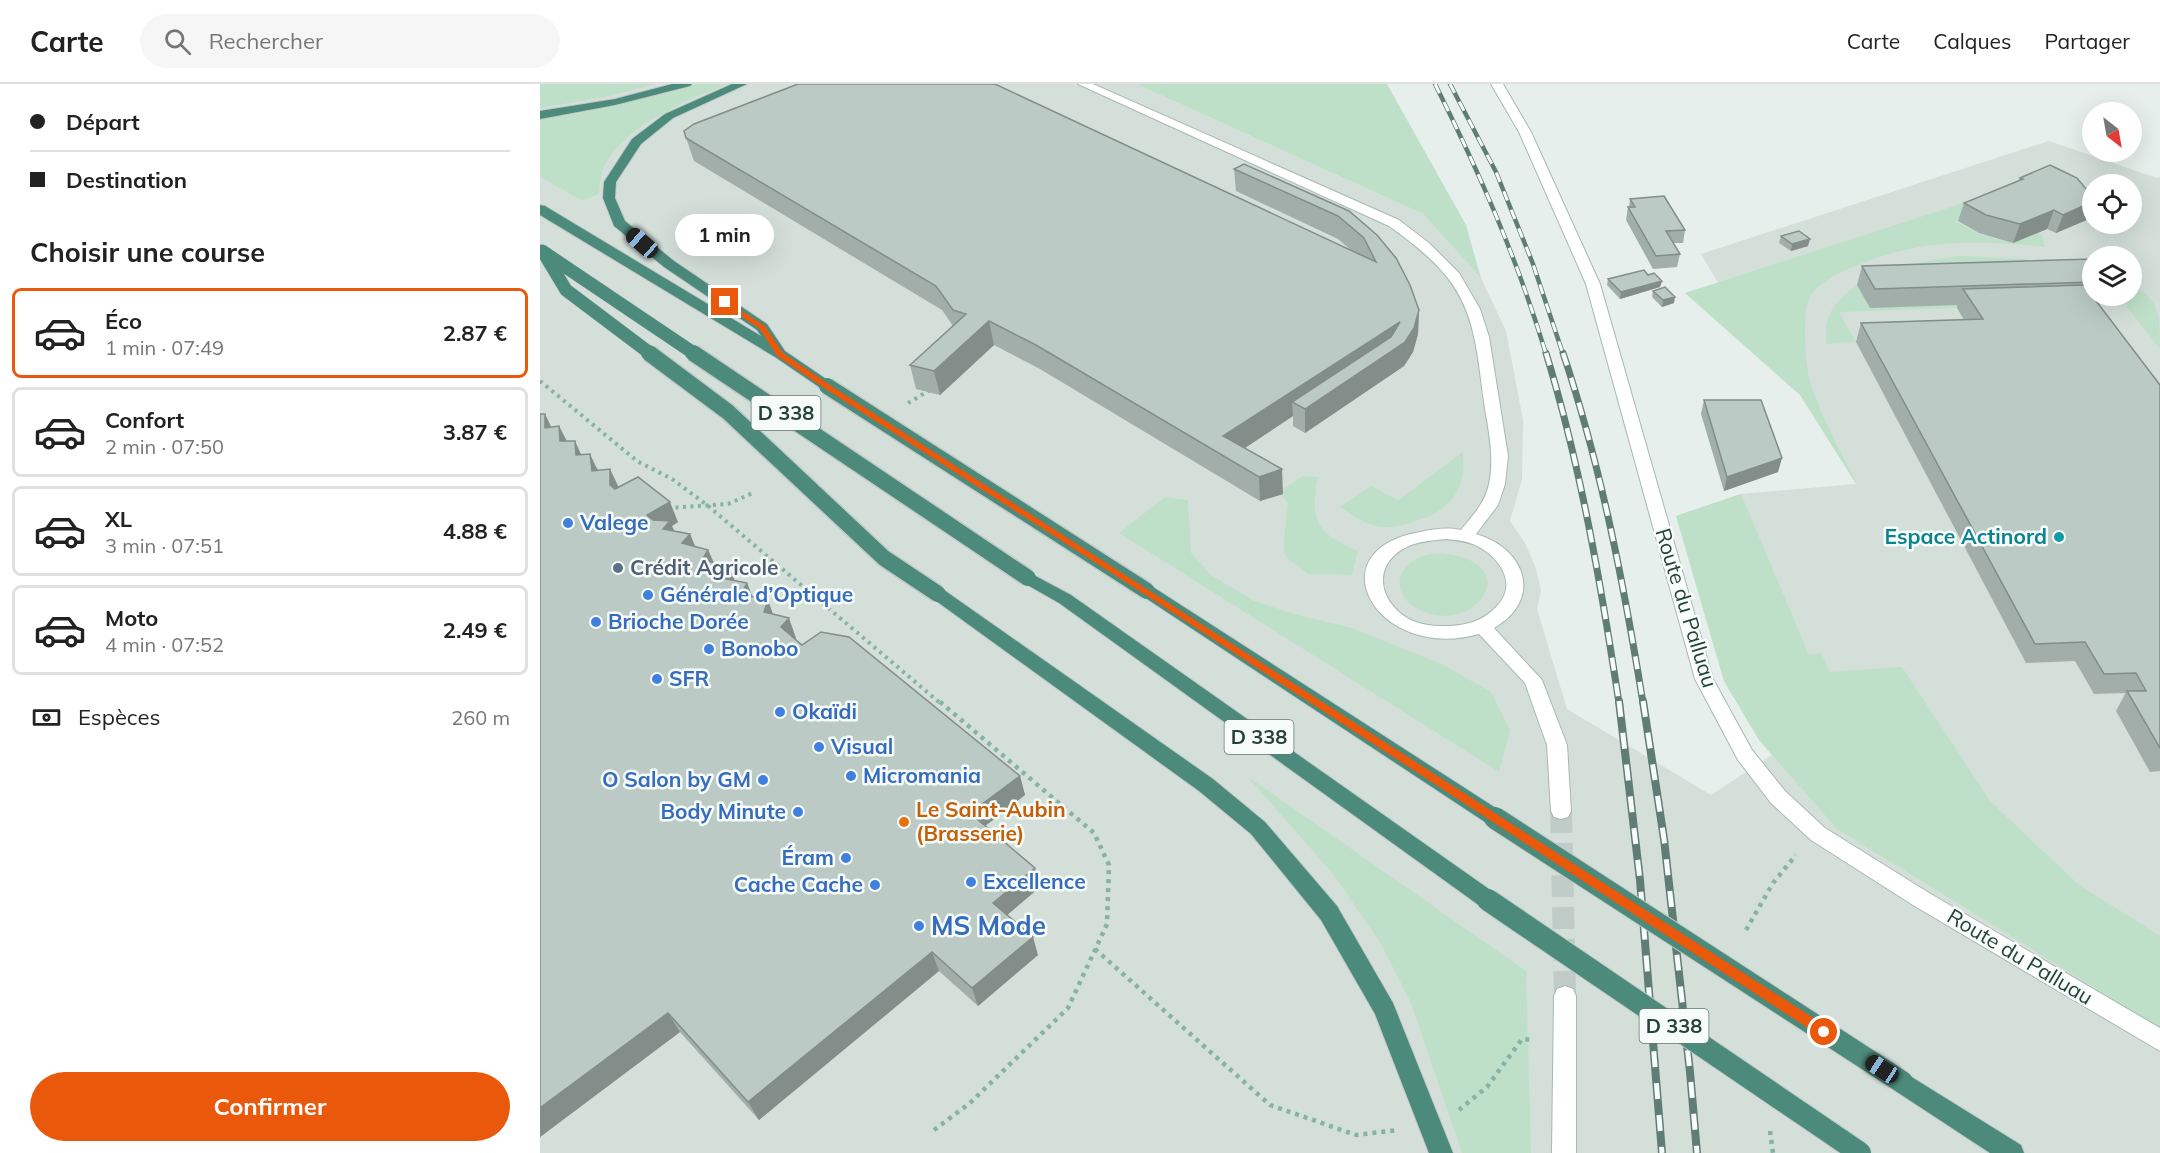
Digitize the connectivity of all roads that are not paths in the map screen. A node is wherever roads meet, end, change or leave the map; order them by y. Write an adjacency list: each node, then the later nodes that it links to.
1 (686, 84): 5 (highway)
2 (741, 84): 8 (highway)
3 (1085, 84): 9 (street)
4 (1497, 84): 13 (street, Route du Palluau)
5 (540, 115)
6 (540, 209): 8 (highway, D 338)
7 (541, 250): 14 (highway, bridge); 16 (highway, D 338, bridge)
8 (780, 354): 17 (highway, D 338, bridge)
9 (1465, 536): 10 (street); 10 (street)
10 (1483, 627): 11 (street)
11 (1561, 811)
12 (1565, 996): 15 (street)
13 (2160, 1040)
14 (1441, 1153)
15 (1564, 1153)
16 (1860, 1153)
17 (2012, 1153)

